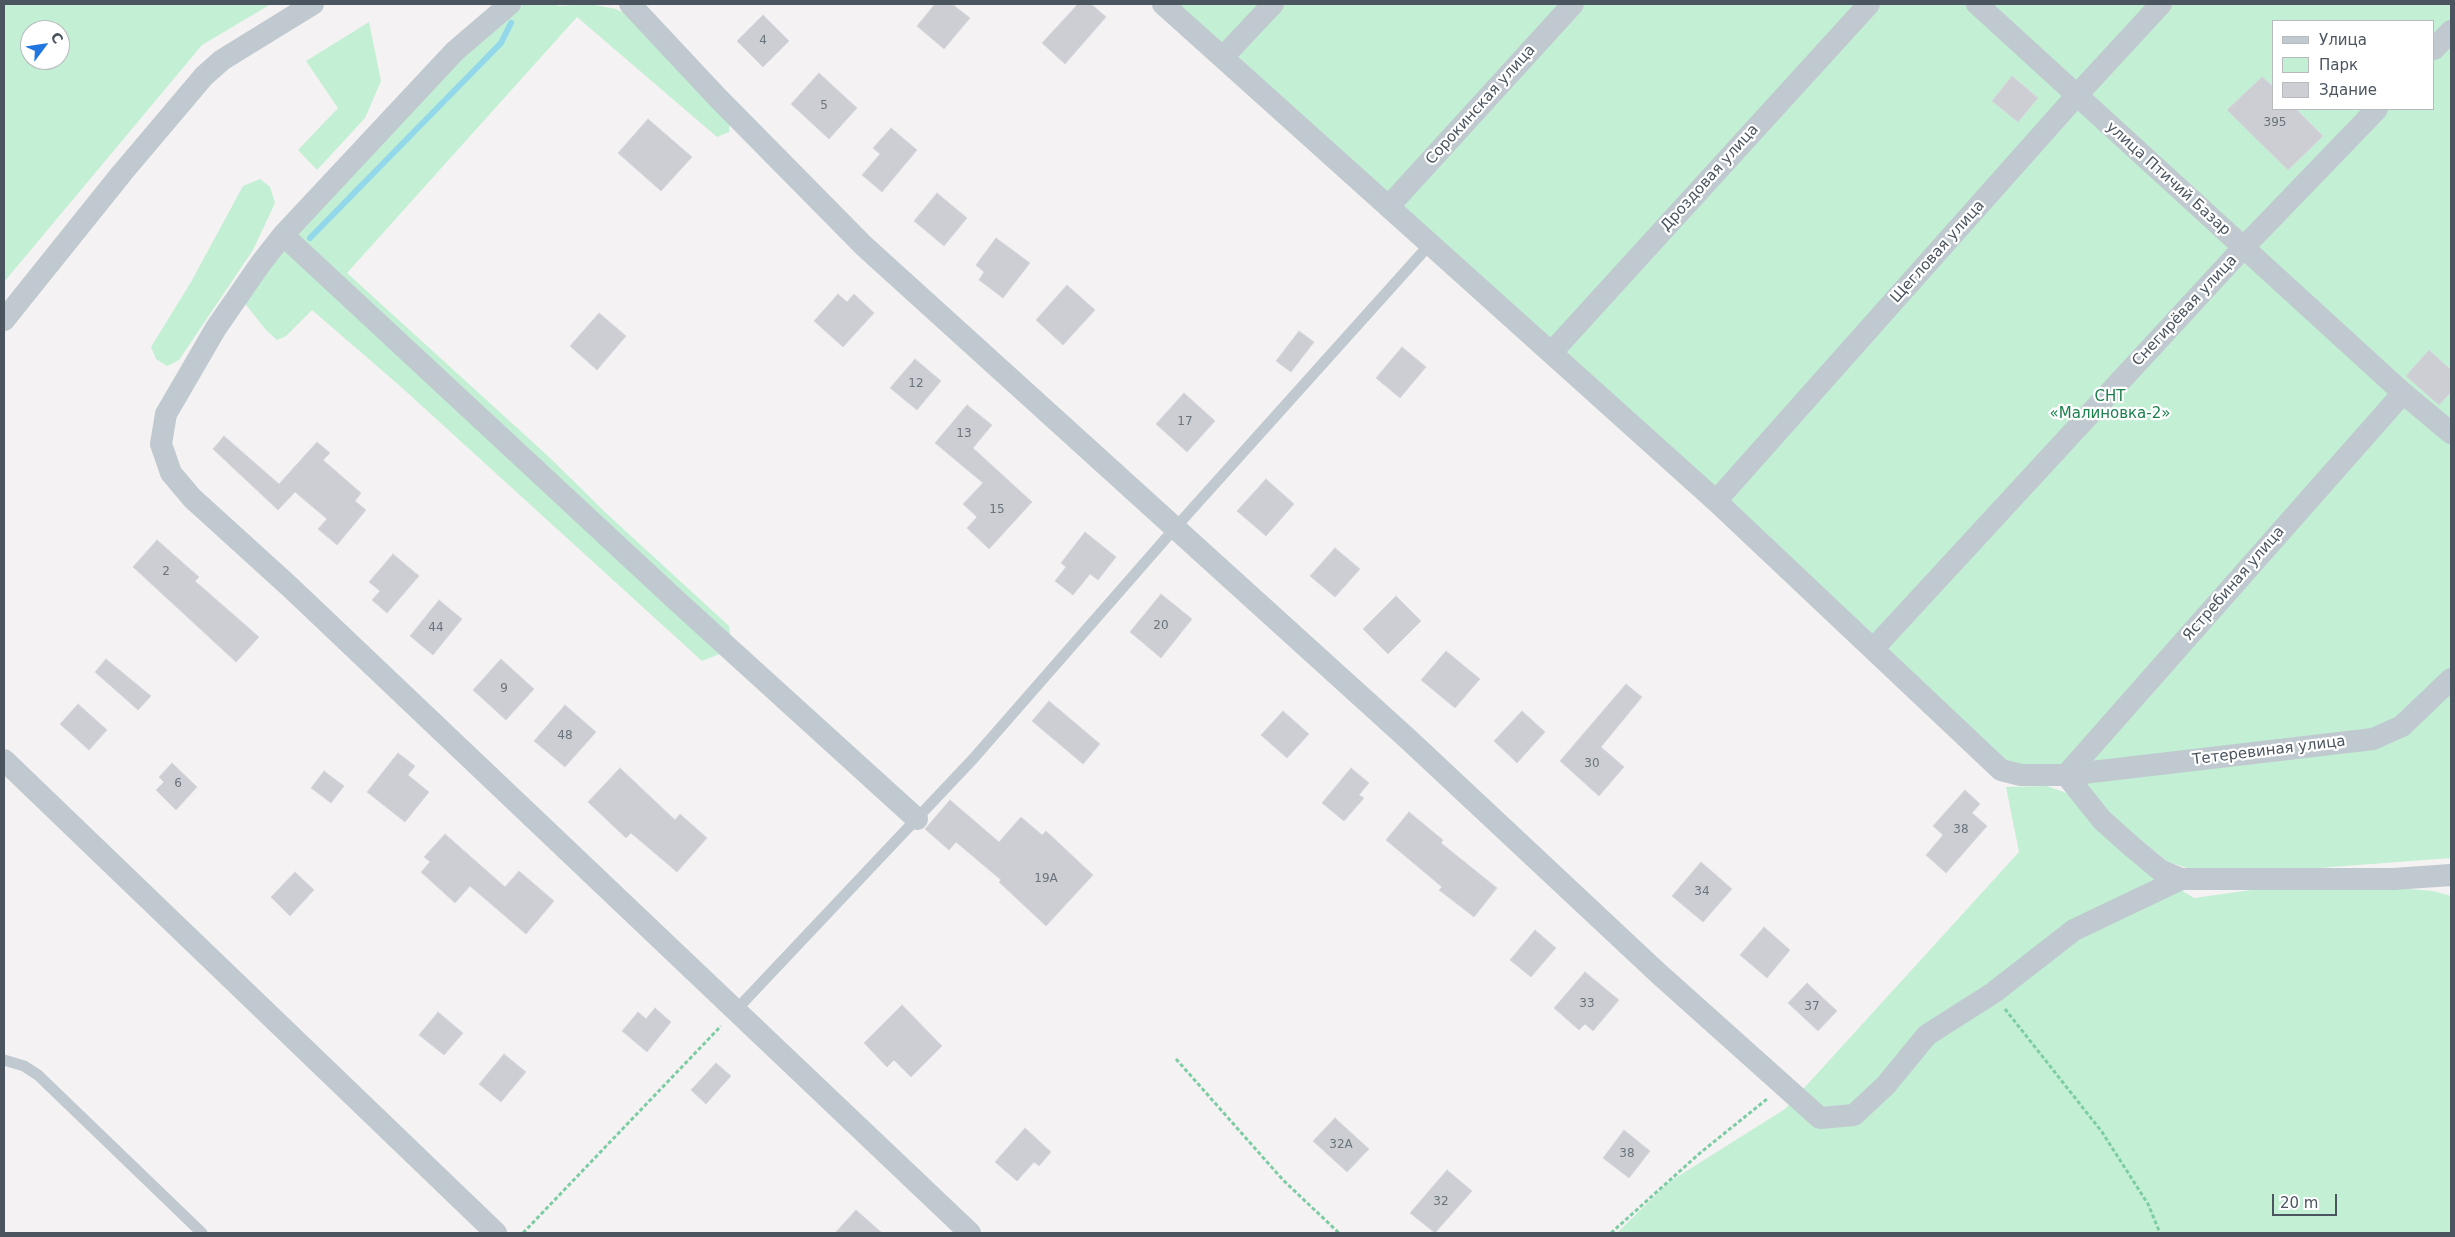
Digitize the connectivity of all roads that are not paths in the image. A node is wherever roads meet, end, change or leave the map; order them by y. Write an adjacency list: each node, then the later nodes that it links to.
1 (313, 4): 19 (street)
2 (510, 4): 16 (street)
3 (630, 4): 24 (street)
4 (1163, 4): 12 (street, Тетеревиная улица)
5 (1273, 4): 12 (street)
6 (1574, 4): 15 (street, Сорокинская улица)
7 (1869, 4): 20 (street, Дроздовая улица)
8 (1976, 4): 13 (street, улица Птичий Базар)
9 (2161, 4): 13 (street, Щегловая улица)
10 (2451, 31): 11 (street)
11 (2435, 48)
12 (1223, 58): 15 (street, Тетеревиная улица)
13 (2077, 95): 18 (street, улица Птичий Базар); 23 (street, Щегловая улица)
14 (2376, 110): 18 (street, Снегирёвая улица)
15 (1389, 206): 17 (street, Тетеревиная улица)
16 (283, 235): 29 (street); 32 (street)
17 (1431, 243): 20 (street, Тетеревиная улица); 24 (lane)
18 (2244, 248): 21 (street, улица Птичий Базар); 25 (street, Снегирёвая улица)
19 (4, 320)
20 (1552, 352): 23 (street, Тетеревиная улица)
21 (2402, 393): 22 (street, улица Птичий Базар); 28 (street, Ястребиная улица)
22 (2451, 433)
23 (1716, 501): 25 (street, Тетеревиная улица)
24 (1175, 528): 29 (lane); 31 (street)
25 (1874, 648): 28 (street, Тетеревиная улица)
26 (2451, 678): 28 (street, Тетеревиная улица)
27 (5, 765): 35 (street)
28 (2066, 775): 31 (street)
29 (917, 819): 32 (lane)
30 (2451, 874): 31 (street)
31 (2181, 879)
32 (736, 1010): 36 (street)
33 (4, 1060): 34 (lane)
34 (202, 1233)
35 (496, 1233)
36 (970, 1233)

